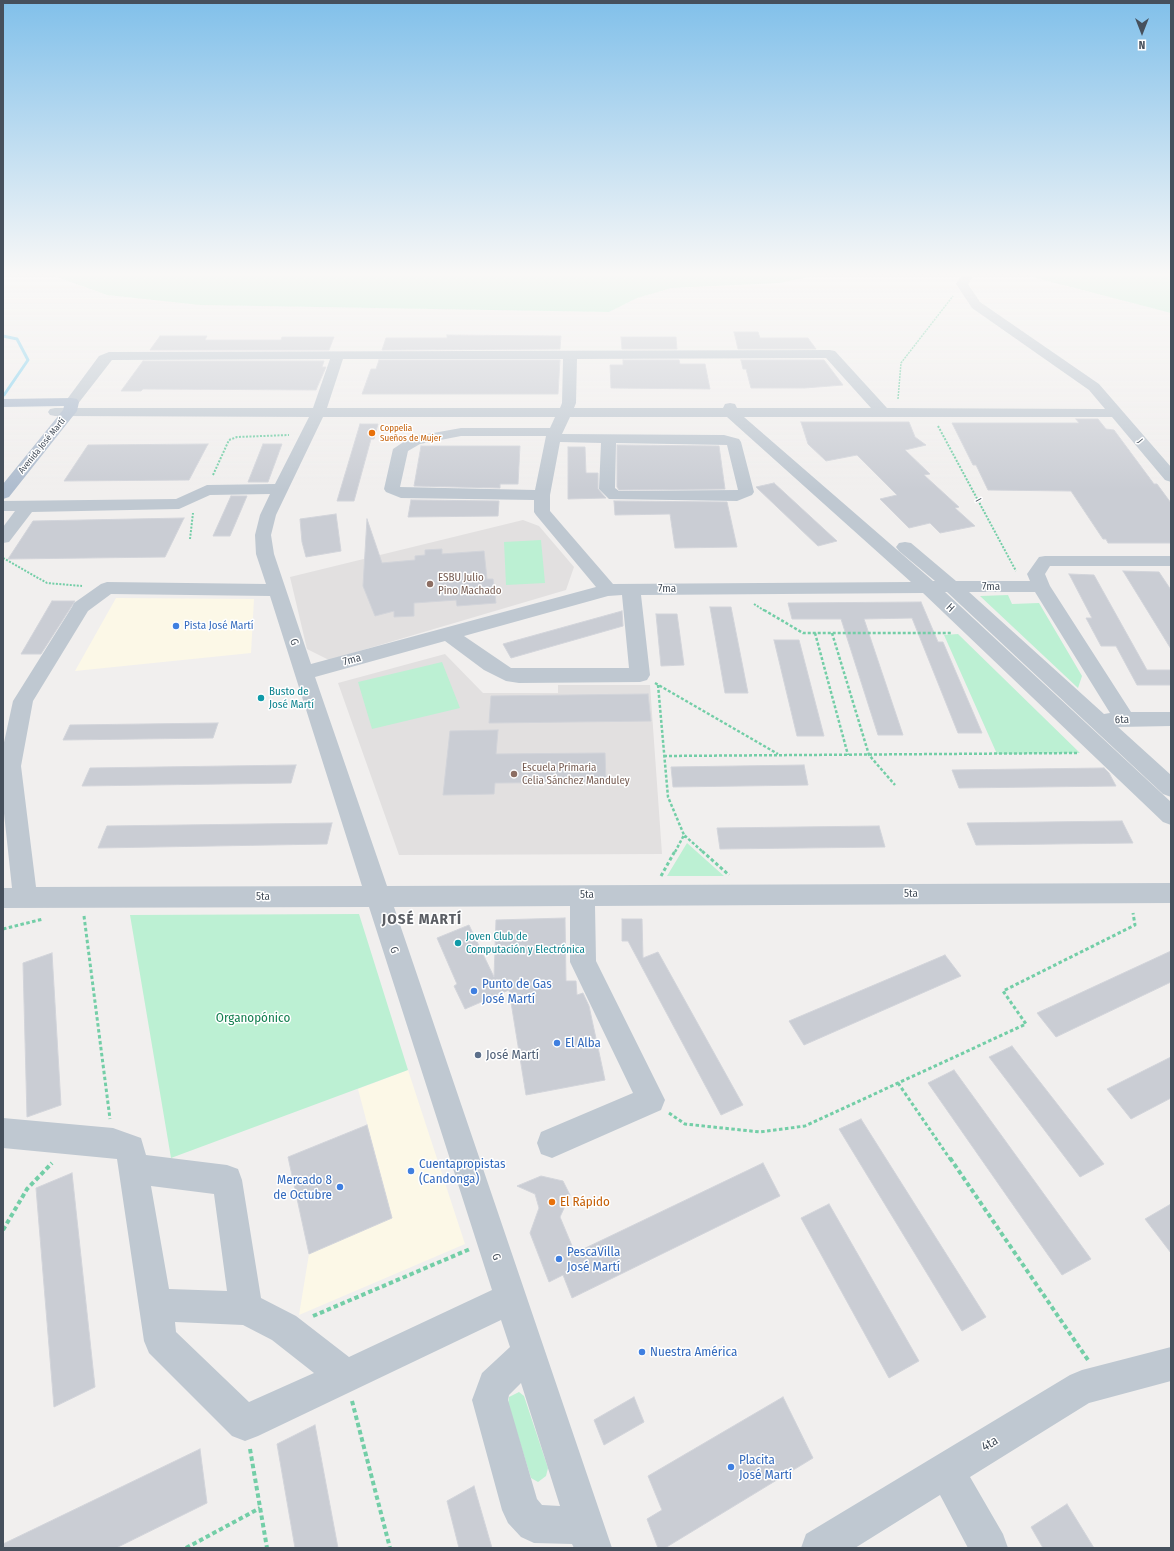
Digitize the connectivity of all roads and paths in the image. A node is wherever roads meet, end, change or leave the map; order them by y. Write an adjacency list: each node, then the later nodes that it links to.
1 (914, 345): 5 (path)
2 (1034, 345): 11 (street, J)
3 (570, 355): 4 (street); 8 (street); 9 (street)
4 (338, 356): 7 (street); 13 (street, G)
5 (898, 404): 9 (street); 11 (street)
6 (6, 407): 7 (main road); 7 (main road)
7 (66, 408): 13 (street); 16 (main road, Avenida José Martí); 20 (main road, Avenida José Martí)
8 (566, 408): 10 (street); 13 (street); 14 (street)
9 (878, 408): 10 (street); 12 (street)
10 (739, 409): 28 (street, H); 29 (street, H)
11 (1114, 409): 12 (street); 17 (street, J)
12 (931, 413): 27 (path, I)
13 (316, 417): 18 (street, G); 19 (path)
14 (555, 435): 15 (street); 21 (street); 21 (street)
15 (609, 439): 15 (street)
16 (3, 476)
17 (1171, 477)
18 (281, 489): 19 (street); 32 (street, G)
19 (207, 490): 23 (street)
20 (3, 494)
21 (542, 495): 33 (street)
22 (3, 506): 23 (street)
23 (27, 507): 24 (street)
24 (3, 538)
25 (3, 558): 30 (path)
26 (1171, 561): 27 (street)
27 (1032, 586): 29 (street, 7ma); 43 (street)
28 (928, 587): 29 (street, 7ma); 31 (street, 7ma); 37 (street, H)
29 (952, 587): 45 (street, H)
30 (107, 588): 32 (street); 61 (street)
31 (730, 589): 34 (street, 7ma); 35 (path)
32 (276, 590): 39 (street, G)
33 (608, 590): 34 (street, 7ma); 38 (street, 7ma)
34 (631, 590): 40 (street)
35 (815, 633): 36 (path); 47 (path)
36 (832, 633): 37 (path); 49 (path)
37 (977, 633): 44 (street, H)
38 (449, 634): 39 (street, 7ma); 40 (street)
39 (304, 673): 59 (street, G)
40 (640, 675): 41 (path)
41 (658, 685): 48 (path); 50 (path)
42 (1171, 719): 43 (street, 6ta)
43 (1125, 720): 45 (street, 6ta)
44 (1072, 721): 45 (street, 6ta); 46 (street, H)
45 (1099, 721): 52 (street, H)
46 (1106, 753): 49 (path); 53 (street, H)
47 (848, 754): 48 (path); 49 (path)
48 (779, 755): 50 (path)
49 (869, 755): 51 (path)
50 (664, 756): 54 (path)
51 (895, 785)
52 (1171, 788)
53 (1171, 816)
54 (684, 835): 57 (path); 58 (path)
55 (1130, 893): 56 (street, 5ta); 58 (street, 5ta); 63 (path)
56 (1171, 893)
57 (650, 895): 58 (street, 5ta); 60 (street, 5ta)
58 (752, 895)
59 (376, 896): 60 (street, 5ta); 62 (street, 5ta); 71 (street, G)
60 (582, 896): 64 (street)
61 (14, 898): 62 (street, 5ta)
62 (82, 898): 67 (path)
63 (898, 1083): 64 (path); 79 (path)
64 (651, 1100): 68 (street)
65 (3, 1133): 66 (street)
66 (75, 1139): 67 (street); 70 (path)
67 (113, 1143): 69 (street)
68 (552, 1143)
69 (133, 1169): 73 (street); 74 (street)
70 (3, 1230)
71 (490, 1240): 72 (street, G); 75 (path)
72 (510, 1299): 76 (street, G); 78 (street)
73 (155, 1305): 74 (street); 80 (street)
74 (246, 1308): 75 (street)
75 (284, 1328): 78 (street)
76 (528, 1353): 83 (street, G); 83 (street)
77 (1171, 1364): 79 (street, 4ta)
78 (346, 1376): 80 (street); 86 (path)
79 (1103, 1382): 81 (street, 4ta)
80 (245, 1423): 82 (path)
81 (946, 1470): 87 (street, 4ta); 88 (street)
82 (260, 1508): 84 (path); 85 (path)
83 (589, 1537)
84 (186, 1548)
85 (267, 1548)
86 (390, 1548)
87 (820, 1548)
88 (989, 1548)

